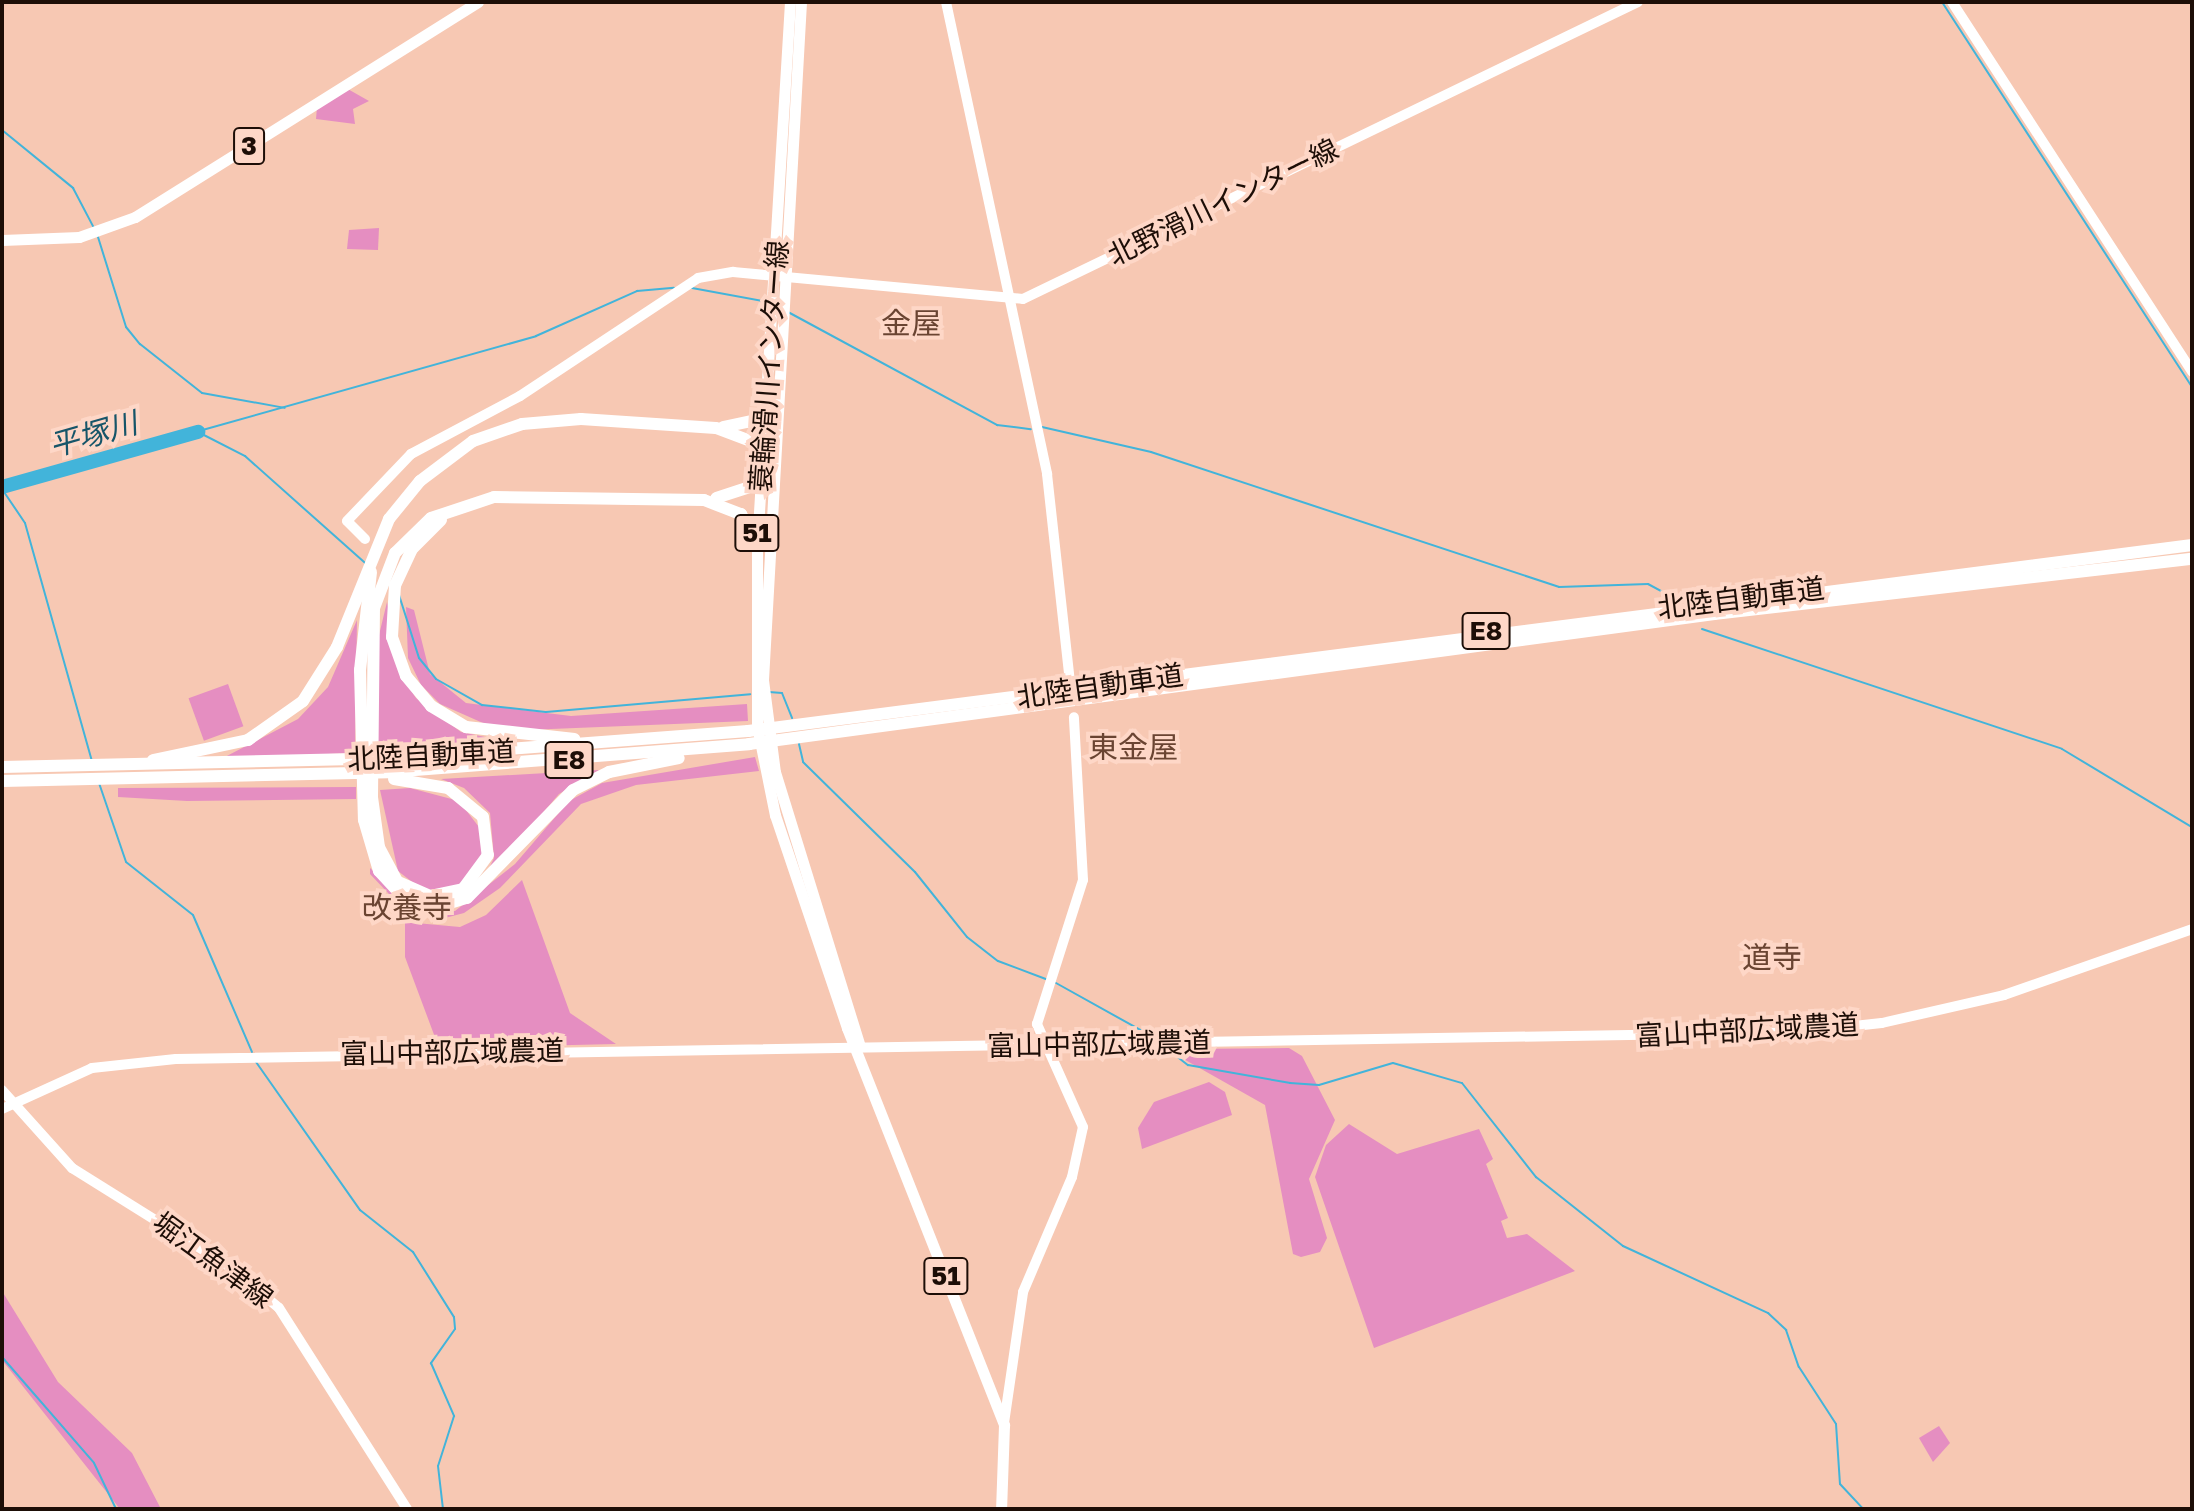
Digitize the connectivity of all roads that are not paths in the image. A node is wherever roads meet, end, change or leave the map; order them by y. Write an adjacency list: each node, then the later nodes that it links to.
1 (478, 2): 7 (main road, 3)
2 (790, 2): 8 (main road, 蓑輪滑川インター線 / 51)
3 (801, 2): 8 (main road, 蓑輪滑川インター線 / 51)
4 (946, 2): 9 (street)
5 (1638, 2): 9 (street, 北野滑川インター線)
6 (1952, 2): 10 (street)
7 (2, 240)
8 (780, 279): 9 (street); 11 (main road, 蓑輪滑川インター線 / 51); 14 (main road, 蓑輪滑川インター線 / 51); 19 (street)
9 (1012, 302): 23 (street)
10 (2192, 372)
11 (766, 418): 12 (highway); 13 (main road, 蓑輪滑川インター線 / 51)
12 (716, 428): 13 (highway); 18 (highway)
13 (764, 446): 14 (highway); 15 (main road, 蓑輪滑川インター線 / 51)
14 (773, 464): 15 (highway); 31 (main road, 蓑輪滑川インター線 / 51)
15 (762, 483): 17 (highway); 20 (main road, 蓑輪滑川インター線 / 51)
16 (479, 499): 17 (highway); 25 (highway); 27 (highway)
17 (704, 500): 20 (highway)
18 (398, 506): 25 (highway); 26 (highway)
19 (365, 539)
20 (757, 545): 31 (main road, 蓑輪滑川インター線 / 51)
21 (2192, 545): 25 (highway, 北陸自動車道 / E8)
22 (2192, 559): 25 (highway, 北陸自動車道 / E8)
23 (1070, 684)
24 (1074, 717): 30 (street)
25 (748, 738): 26 (highway, 北陸自動車道 / E8); 27 (highway, 北陸自動車道 / E8)
26 (2, 767)
27 (390, 776): 28 (highway)
28 (2, 781)
29 (2192, 929): 30 (street, 富山中部広域農道)
30 (1043, 1044): 31 (street, 富山中部広域農道); 34 (street)
31 (860, 1048): 33 (street, 富山中部広域農道); 34 (main road, 蓑輪滑川インター線 / 51)
32 (2, 1090): 33 (street, 堀江魚津線)
33 (7, 1106): 35 (street, 堀江魚津線)
34 (1004, 1425): 36 (main road, 蓑輪滑川インター線 / 51)
35 (407, 1509)
36 (1001, 1509)

